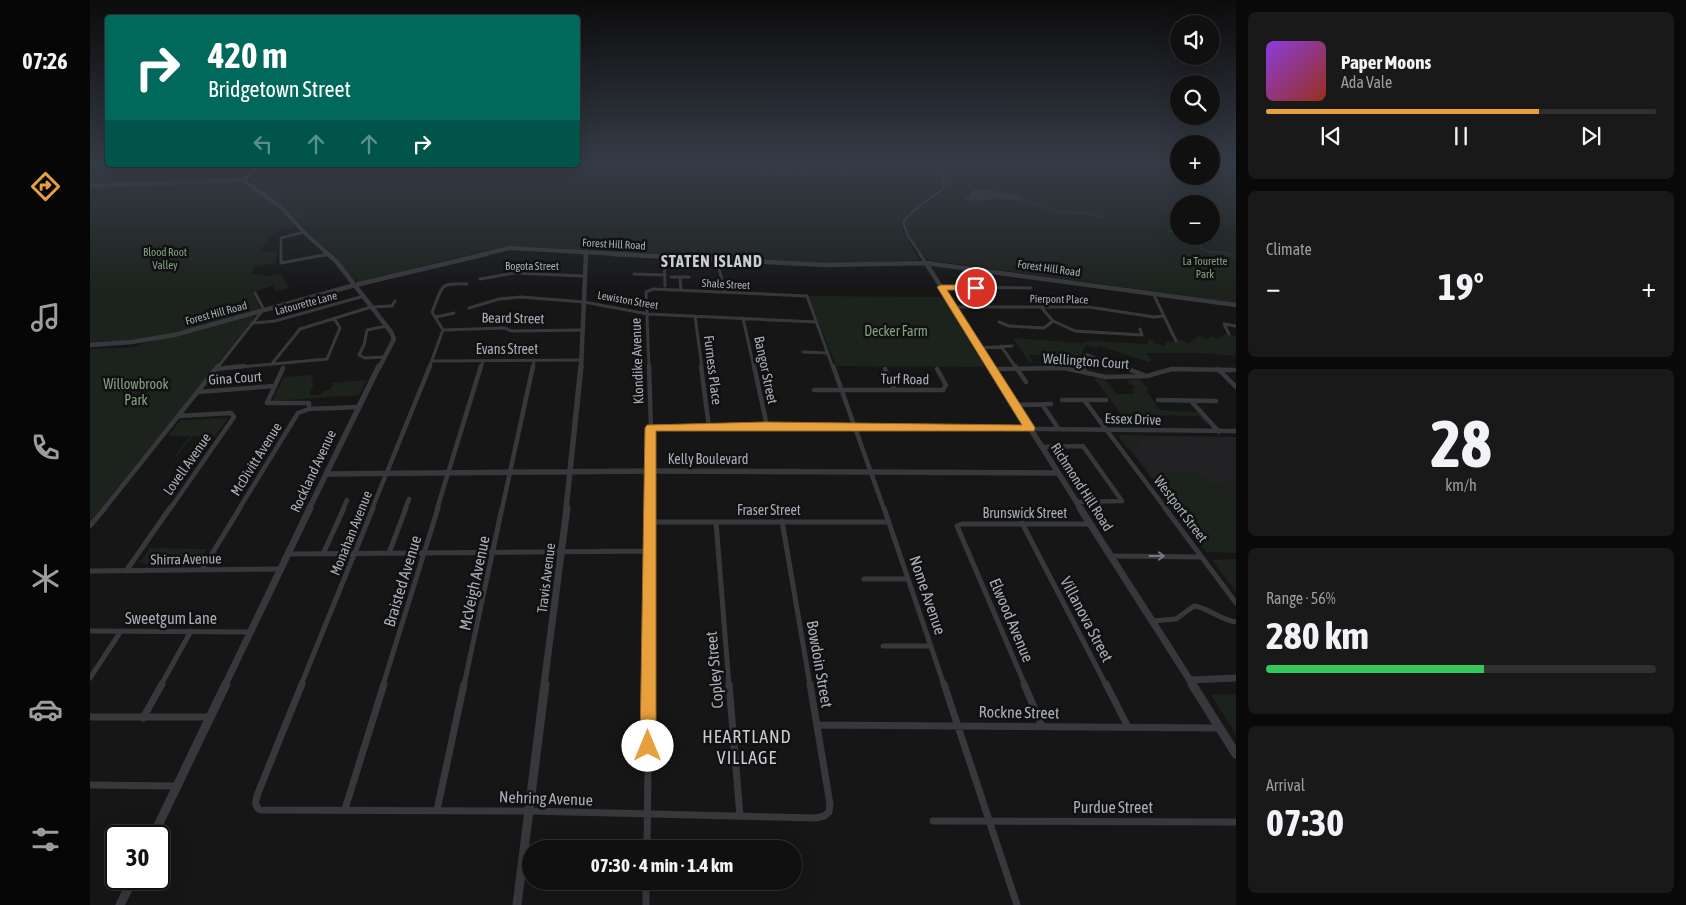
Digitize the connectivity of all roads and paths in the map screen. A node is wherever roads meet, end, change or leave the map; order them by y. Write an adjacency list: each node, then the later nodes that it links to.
1 (280, 206): 3 (street)
2 (918, 206): 8 (street, Richmond Hill Road)
3 (304, 232): 5 (street); 5 (street)
4 (586, 253): 6 (street, Forest Hill Road); 11 (street, Travis Avenue); 17 (street, Forest Hill Road)
5 (329, 254): 17 (street)
6 (664, 257): 7 (street, Forest Hill Road); 10 (street)
7 (717, 260): 8 (street, Forest Hill Road); 23 (street)
8 (926, 263): 19 (street, Richmond Hill Road); 25 (street, Forest Hill Road)
9 (634, 274): 10 (street)
10 (665, 275): 18 (street)
11 (585, 276): 15 (street, Bogota Street); 29 (street, Travis Avenue)
12 (671, 277): 13 (street)
13 (680, 277): 14 (street); 21 (street)
14 (689, 277)
15 (480, 280)
16 (467, 284): 41 (street)
17 (355, 285): 26 (street); 35 (street, Forest Hill Road)
18 (665, 286)
19 (941, 287): 20 (street); 32 (street, Richmond Hill Road)
20 (1031, 288)
21 (681, 290): 22 (street, Shale Street); 23 (street, Shale Street)
22 (646, 292): 37 (street, Klondike Avenue)
23 (725, 292): 27 (street, Shale Street)
24 (256, 293): 35 (street)
25 (1153, 293): 30 (street, Forest Hill Road); 39 (street)
26 (364, 296): 31 (street); 44 (street, Latourette Lane)
27 (807, 296): 45 (street, Nome Avenue)
28 (395, 301): 31 (street)
29 (584, 302): 34 (street, Lewiston Street); 37 (street, Lewiston Street); 51 (street, Travis Avenue)
30 (1235, 306)
31 (371, 307): 40 (street); 47 (street)
32 (952, 307): 33 (street, Pierpont Place); 57 (street, Richmond Hill Road)
33 (1041, 307): 39 (street, Pierpont Place); 43 (street)
34 (469, 308)
35 (262, 312): 44 (street); 54 (street, Forest Hill Road)
36 (454, 313): 41 (street)
37 (648, 314): 38 (street, Lewiston Street); 100 (street, Klondike Avenue)
38 (695, 316): 42 (street, Lewiston Street); 98 (street, Furness Place)
39 (1164, 316): 53 (street)
40 (334, 318): 65 (street); 65 (street)
41 (436, 318): 50 (street)
42 (743, 318): 45 (street, Lewiston Street); 97 (street, Bangor Street)
43 (1053, 321): 46 (street); 49 (street)
44 (253, 322): 69 (street)
45 (816, 322): 59 (street, Nome Avenue)
46 (999, 322)
47 (387, 326): 60 (street, Rockland Avenue); 60 (street)
48 (1236, 326): 52 (street)
49 (1140, 328)
50 (443, 330): 51 (street, Beard Street); 64 (street, Monahan Avenue)
51 (583, 330): 62 (street, Travis Avenue)
52 (1230, 334)
53 (1176, 341)
54 (90, 345)
55 (1001, 346): 56 (street); 57 (street); 67 (street)
56 (1012, 346)
57 (980, 348): 72 (street, Richmond Hill Road)
58 (803, 352): 59 (street)
59 (827, 352): 82 (street, Nome Avenue)
60 (385, 356): 94 (street, Rockland Avenue)
61 (534, 360): 62 (street, Evans Street); 63 (street, Evans Street); 111 (street, McVeigh Avenue)
62 (582, 360): 109 (street, Travis Avenue)
63 (483, 361): 64 (street, Evans Street); 110 (street, Braisted Avenue)
64 (432, 362): 114 (street, Monahan Avenue)
65 (272, 365): 69 (street)
66 (283, 368): 79 (street, Gina Court)
67 (1017, 368): 72 (street, Wellington Court); 75 (street, Wellington Court); 78 (street)
68 (1125, 368): 75 (street); 76 (street); 77 (street)
69 (216, 369): 84 (street)
70 (885, 369): 83 (street)
71 (937, 369): 83 (street, Turf Road)
72 (993, 369): 93 (street, Richmond Hill Road)
73 (1218, 369): 74 (street, Wellington Court); 77 (street, Wellington Court); 80 (street)
74 (1236, 370)
75 (1086, 373): 76 (street, Wellington Court)
76 (1132, 376): 77 (street, Wellington Court)
77 (1147, 376)
78 (1026, 382)
79 (274, 386): 84 (street, Gina Court); 95 (street, Gina Court)
80 (1236, 388)
81 (814, 390): 82 (street, Turf Road)
82 (841, 390): 83 (street, Turf Road); 99 (street, Nome Avenue)
83 (895, 390)
84 (198, 392): 96 (street)
85 (1062, 400): 86 (street)
86 (1084, 400): 87 (street); 103 (street, Westport Street)
87 (1106, 400)
88 (1158, 400): 89 (street)
89 (1191, 401): 90 (street); 105 (street)
90 (1216, 401)
91 (1042, 404): 92 (street); 93 (street); 102 (street)
92 (1051, 404)
93 (1015, 405): 101 (street, Richmond Hill Road)
94 (358, 407): 95 (street); 113 (street, Rockland Avenue)
95 (309, 409): 138 (street, McDivitt Avenue)
96 (178, 416): 125 (street); 137 (street, Lovell Avenue)
97 (766, 426): 98 (street, Essex Drive); 99 (street, Essex Drive)
98 (710, 427): 100 (street, Essex Drive)
99 (856, 427): 101 (street, Essex Drive); 108 (street, Nome Avenue)
100 (651, 428): 107 (street, Klondike Avenue)
101 (1030, 428): 102 (street, Essex Drive); 106 (street, Richmond Hill Road)
102 (1058, 428): 103 (street, Essex Drive)
103 (1106, 430): 105 (street, Essex Drive); 135 (street, Westport Street)
104 (1236, 431): 105 (street, Essex Drive)
105 (1219, 432)
106 (1042, 447): 112 (street, Richmond Hill Road); 117 (street)
107 (650, 471): 108 (street, Kelly Boulevard); 109 (street, Kelly Boulevard); 119 (street, Klondike Avenue)
108 (872, 471): 112 (street, Kelly Boulevard); 121 (street, Nome Avenue)
109 (572, 472): 111 (street, Kelly Boulevard); 127 (street, Travis Avenue)
110 (448, 473): 111 (street, Kelly Boulevard); 114 (street, Kelly Boulevard); 130 (street, Braisted Avenue)
111 (510, 473): 128 (street, McVeigh Avenue)
112 (1058, 473): 117 (street, Richmond Hill Road)
113 (327, 474): 114 (street, Kelly Boulevard); 131 (street, Rockland Avenue)
114 (387, 474): 133 (street, Monahan Avenue)
115 (409, 499): 129 (street)
116 (347, 500): 132 (street)
117 (1077, 502): 123 (street, Richmond Hill Road)
118 (782, 521): 120 (street, Fraser Street); 121 (street, Fraser Street); 157 (street, Bowdoin Street)
119 (650, 522): 120 (street, Fraser Street); 126 (street, Klondike Avenue)
120 (716, 522): 171 (street, Copley Street)
121 (889, 522): 140 (street, Nome Avenue)
122 (1022, 524): 123 (street, Brunswick Street); 124 (street, Brunswick Street); 160 (street, Villanova Street)
123 (1091, 524): 134 (street, Richmond Hill Road)
124 (958, 525): 159 (street, Elwood Avenue)
125 (90, 526)
126 (650, 550): 127 (street); 170 (street, Klondike Avenue)
127 (561, 551): 128 (street); 168 (street, Travis Avenue)
128 (493, 552): 130 (street); 167 (street, McVeigh Avenue)
129 (389, 553): 130 (street); 133 (street)
130 (424, 553): 165 (street, Braisted Avenue)
131 (288, 554): 132 (street); 136 (street, Rockland Avenue)
132 (323, 554): 133 (street)
133 (355, 554): 166 (street, Monahan Avenue)
134 (1112, 556): 135 (street, one-way to 135); 143 (street, Richmond Hill Road)
135 (1202, 557): 142 (street, Westport Street)
136 (282, 569): 138 (street, Shirra Avenue); 148 (street, Rockland Avenue)
137 (126, 570): 138 (street, Shirra Avenue); 139 (street, Shirra Avenue)
138 (202, 570)
139 (90, 571)
140 (908, 578): 141 (street); 150 (street, Nome Avenue)
141 (864, 579)
142 (1236, 603)
143 (1152, 621): 144 (street); 153 (street, Richmond Hill Road)
144 (1236, 622)
145 (121, 631): 146 (street, Sweetgum Lane); 147 (street, Sweetgum Lane); 151 (street)
146 (90, 632)
147 (191, 632): 148 (street, Sweetgum Lane); 156 (street)
148 (252, 632): 155 (street, Rockland Avenue)
149 (883, 646): 150 (street)
150 (931, 646): 158 (street, Nome Avenue)
151 (90, 678)
152 (1236, 678): 153 (street)
153 (1190, 680): 161 (street, Richmond Hill Road)
154 (90, 717): 156 (street)
155 (211, 717): 156 (street); 164 (street, Rockland Avenue)
156 (143, 718)
157 (817, 725): 158 (street, Rockne Street); 169 (street, Bowdoin Street)
158 (958, 725): 159 (street, Rockne Street); 172 (street, Nome Avenue)
159 (1042, 726): 160 (street, Rockne Street)
160 (1128, 727): 161 (street, Rockne Street)
161 (1220, 728): 162 (street, Richmond Hill Road)
162 (1236, 754)
163 (90, 785): 164 (street)
164 (178, 786): 175 (street, Rockland Avenue)
165 (345, 809): 166 (street, Nehring Avenue); 167 (street, Nehring Avenue)
166 (260, 810)
167 (437, 810): 168 (street, Nehring Avenue)
168 (529, 811): 170 (street, Nehring Avenue); 180 (street, Travis Avenue)
169 (829, 812): 171 (street, Nehring Avenue)
170 (647, 815): 171 (street, Nehring Avenue); 176 (street, Klondike Avenue)
171 (740, 816)
172 (990, 820): 173 (street, Purdue Street); 174 (street, Purdue Street); 182 (street, Nome Avenue)
173 (933, 821)
174 (1236, 822)
175 (159, 825)
176 (647, 840)
177 (128, 890): 179 (street)
178 (646, 890): 181 (street)
179 (120, 905)
180 (517, 905)
181 (646, 905)
182 (1017, 905)

